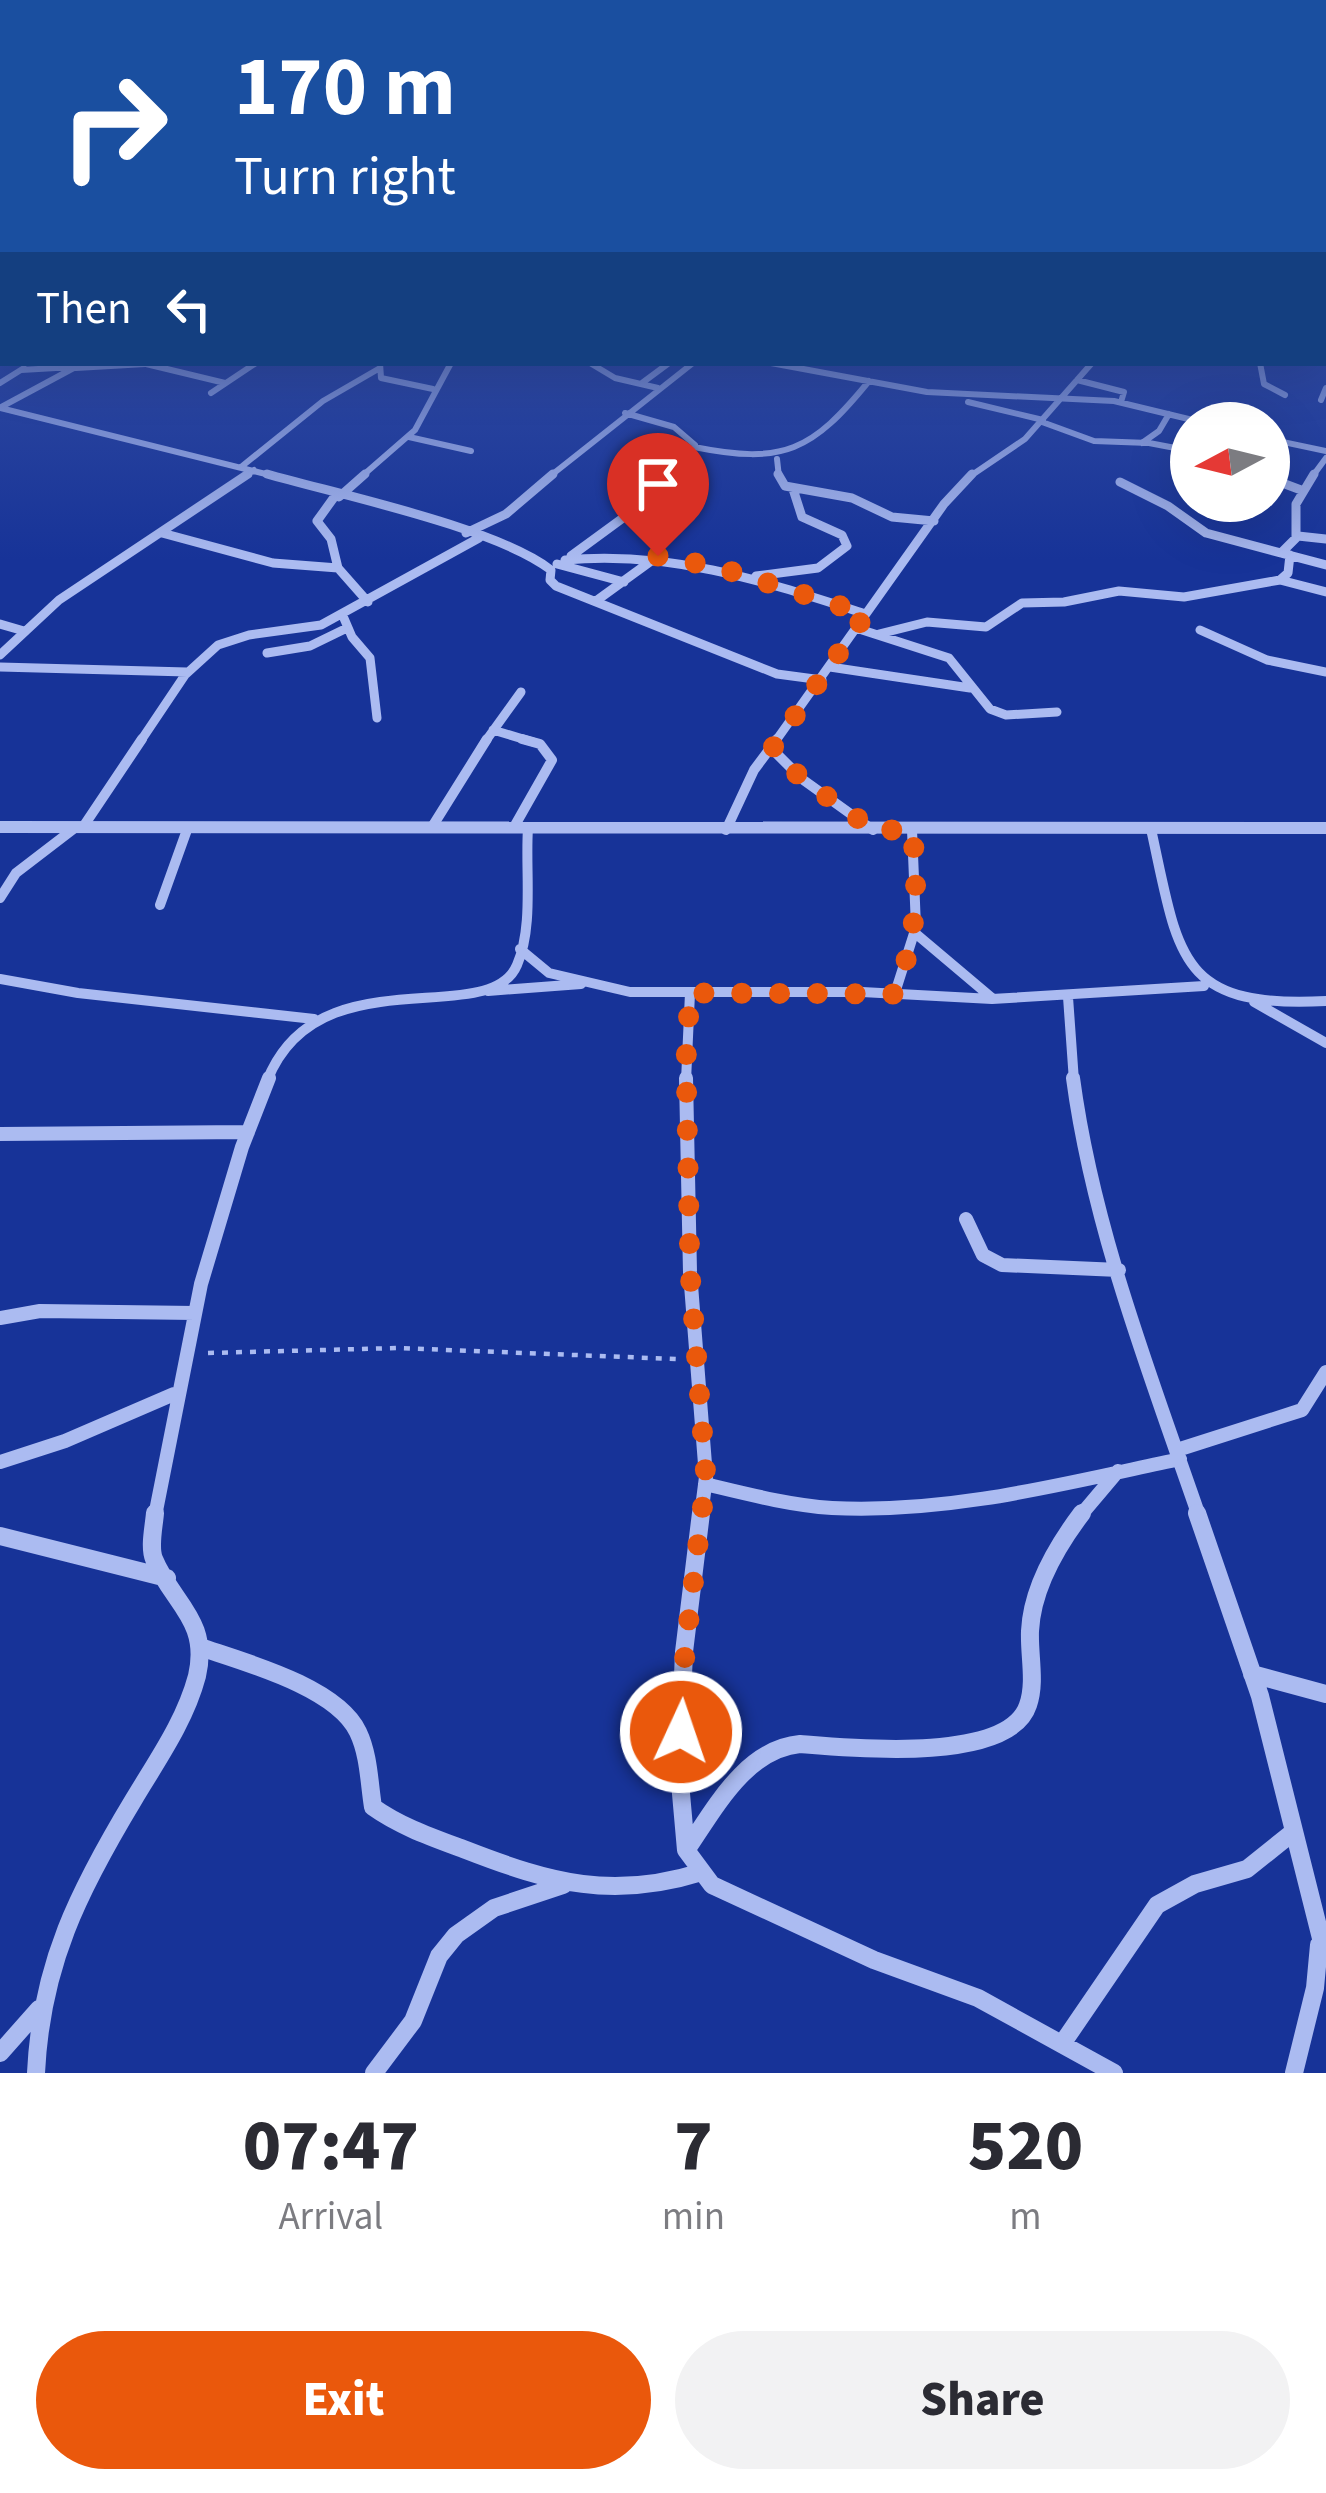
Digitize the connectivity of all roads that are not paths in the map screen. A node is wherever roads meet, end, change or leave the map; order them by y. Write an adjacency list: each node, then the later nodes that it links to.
1 (28, 366): 14 (street)
2 (78, 366): 14 (street); 40 (street)
3 (153, 366): 18 (street)
4 (251, 366): 18 (street)
5 (380, 366): 22 (street); 40 (street)
6 (449, 366): 22 (street)
7 (594, 366): 19 (street)
8 (665, 366): 19 (street)
9 (689, 366): 20 (street)
10 (787, 366): 16 (street)
11 (1089, 366): 15 (street)
12 (1261, 366): 24 (street)
13 (0, 367): 14 (street)
14 (20, 371): 17 (street)
15 (1077, 380): 26 (street); 28 (street)
16 (869, 381): 25 (street); 39 (street)
17 (0, 383)
18 (225, 383): 23 (street)
19 (642, 383): 20 (street)
20 (658, 388): 29 (street)
21 (1326, 388): 27 (street)
22 (433, 389): 32 (street)
23 (211, 393)
24 (1285, 395)
25 (958, 396): 26 (street); 31 (street)
26 (1061, 399): 28 (street); 31 (street)
27 (1322, 400)
28 (1121, 402): 30 (street)
29 (625, 413): 35 (street); 49 (street)
30 (1169, 414): 33 (street)
31 (1042, 421): 33 (street); 47 (street)
32 (409, 436): 37 (street); 46 (street)
33 (1141, 444): 36 (street)
34 (1290, 445): 38 (street)
35 (694, 447): 39 (street); 55 (street)
36 (1170, 448)
37 (471, 452)
38 (1326, 455): 45 (street)
39 (776, 459): 44 (street)
40 (241, 466): 41 (street)
41 (254, 470): 46 (street); 48 (street)
42 (1120, 482): 53 (street)
43 (1290, 486): 45 (street)
44 (793, 489): 47 (street); 58 (street)
45 (1301, 490): 50 (street)
46 (337, 496): 49 (street); 57 (street)
47 (934, 521): 64 (street)
48 (163, 533): 57 (street); 70 (street)
49 (465, 533): 51 (street)
50 (1296, 537): 52 (street); 53 (street)
51 (478, 538): 55 (street); 63 (street)
52 (1326, 539)
53 (1286, 554): 56 (street); 59 (street)
54 (658, 556): 55 (street); 58 (street); 60 (street)
55 (557, 564): 60 (street); 62 (street)
56 (1326, 565)
57 (338, 568): 63 (street)
58 (749, 576): 64 (street)
59 (1280, 580): 61 (street); 71 (street)
60 (624, 582): 62 (street)
61 (1326, 592)
62 (596, 601): 80 (street)
63 (368, 602): 65 (street)
64 (866, 614): 68 (street)
65 (343, 616): 67 (street); 78 (street)
66 (0, 623): 70 (street)
67 (347, 628): 74 (street); 84 (street)
68 (856, 628): 71 (street); 77 (street)
69 (1199, 630): 79 (street)
70 (24, 631): 72 (street)
71 (879, 634): 81 (street)
72 (15, 640): 73 (street); 75 (street)
73 (0, 644)
74 (267, 653)
75 (0, 656)
76 (0, 668): 78 (street)
77 (830, 668): 80 (street); 81 (street)
78 (187, 672): 88 (street)
79 (1326, 672)
80 (822, 680): 86 (street)
81 (970, 688): 83 (street)
82 (520, 692): 85 (street)
83 (1057, 712)
84 (377, 718)
85 (493, 730): 90 (street); 91 (street)
86 (772, 749): 93 (street); 94 (street)
87 (0, 827): 88 (street)
88 (80, 827): 89 (street); 97 (street)
89 (188, 827): 90 (street); 98 (street)
90 (431, 827): 91 (street)
91 (521, 828): 93 (street); 100 (street)
92 (1326, 828): 96 (street)
93 (726, 830): 94 (street)
94 (874, 830): 95 (street)
95 (912, 830): 96 (street); 99 (street)
96 (1151, 830): 103 (street)
97 (0, 898)
98 (160, 905)
99 (915, 933): 106 (street); 108 (street)
100 (520, 949): 102 (street); 104 (street)
101 (0, 979): 111 (street)
102 (587, 984): 104 (street); 105 (street)
103 (1204, 986): 107 (street); 109 (street)
104 (487, 991): 111 (street)
105 (690, 993): 106 (street); 124 (street)
106 (895, 994): 108 (street)
107 (1069, 997): 108 (street); 116 (street)
108 (992, 998)
109 (1252, 1001): 110 (street); 112 (street)
110 (1326, 1001)
111 (314, 1019): 113 (street)
112 (1326, 1043)
113 (248, 1132): 114 (street); 117 (street)
114 (0, 1134)
115 (966, 1219): 116 (street)
116 (1119, 1270): 121 (street)
117 (195, 1313): 118 (street); 120 (street)
118 (0, 1318)
119 (1326, 1372): 121 (street)
120 (174, 1394): 122 (street); 126 (street)
121 (1178, 1455): 123 (street); 128 (street)
122 (0, 1462)
123 (1118, 1471): 124 (street); 131 (street)
124 (705, 1484): 131 (street)
125 (0, 1536): 126 (street)
126 (167, 1578): 127 (street)
127 (200, 1647): 133 (street); 135 (street)
128 (1252, 1674): 129 (street); 130 (street)
129 (1326, 1694)
130 (1292, 1833): 134 (street); 136 (street)
131 (686, 1850): 132 (street)
132 (702, 1872): 133 (street); 136 (street)
133 (565, 1884): 139 (street)
134 (1323, 1949): 141 (street)
135 (40, 2007): 137 (street); 138 (street)
136 (1062, 2044): 140 (street)
137 (0, 2053)
138 (36, 2073)
139 (374, 2073)
140 (1114, 2073)
141 (1294, 2073)

